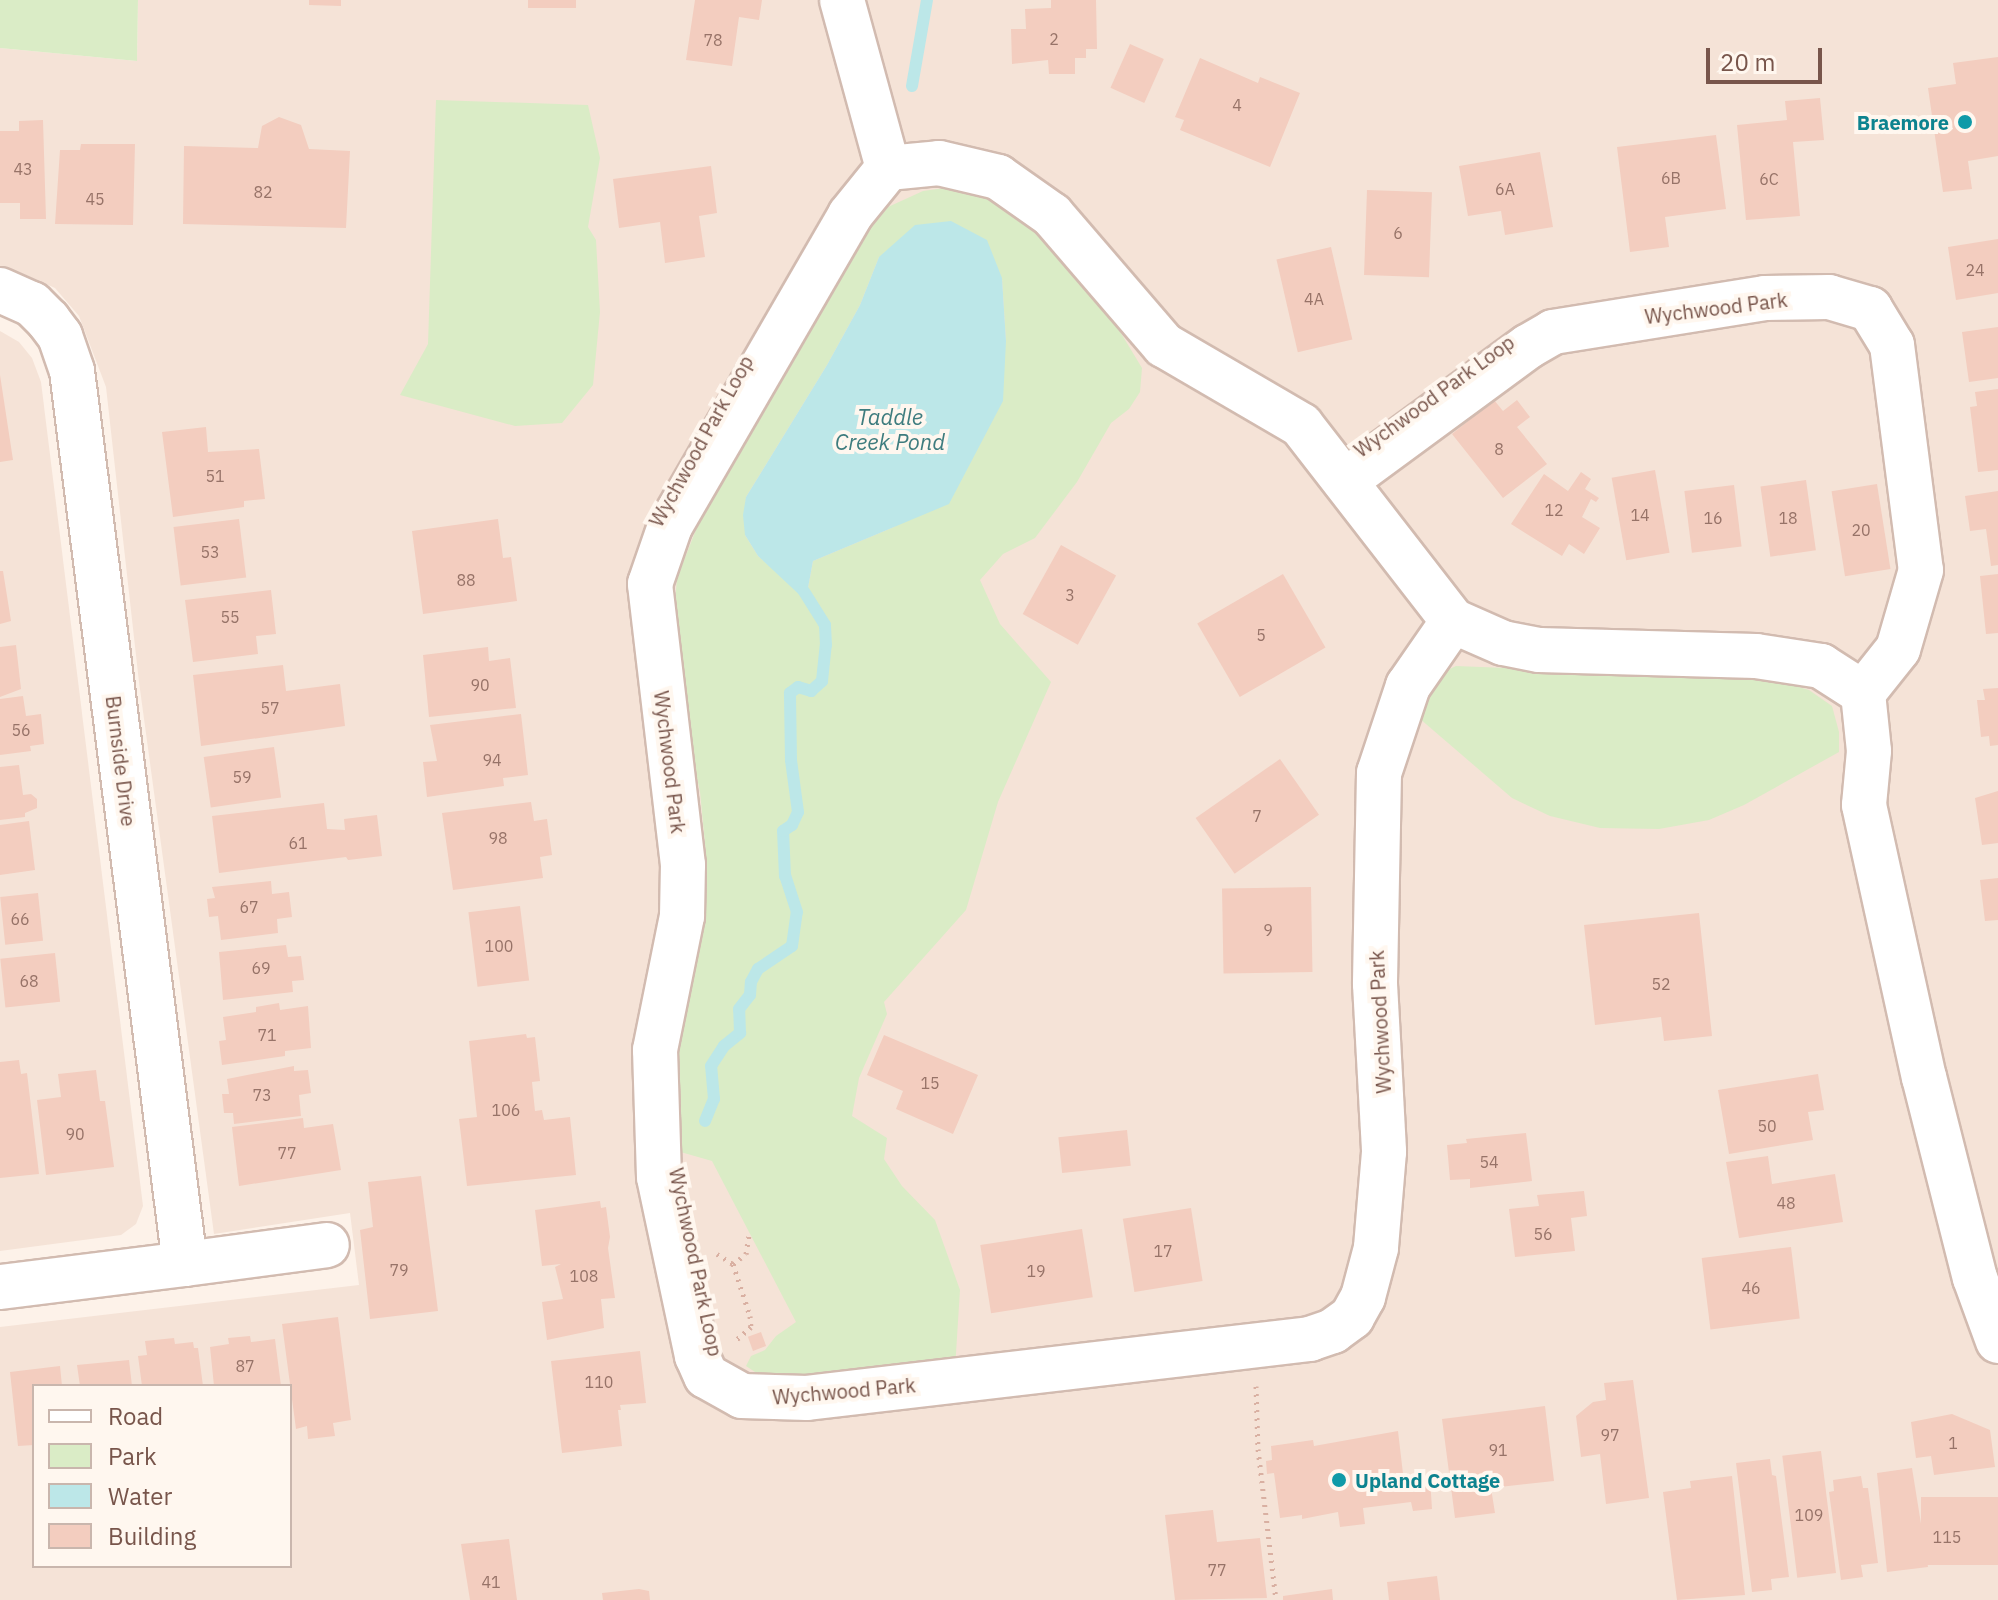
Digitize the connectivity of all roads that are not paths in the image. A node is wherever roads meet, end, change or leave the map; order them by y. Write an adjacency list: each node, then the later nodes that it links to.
1 (842, 0): 2 (street)
2 (888, 168): 4 (street); 5 (street, Wychwood Park)
3 (0, 290): 8 (street, Burnside Drive)
4 (1345, 481): 5 (street); 6 (street, Wychwood Park)
5 (1453, 621): 6 (street)
6 (1863, 693): 10 (street)
7 (327, 1245): 8 (street)
8 (185, 1264): 9 (street)
9 (0, 1287)
10 (1998, 1341)

